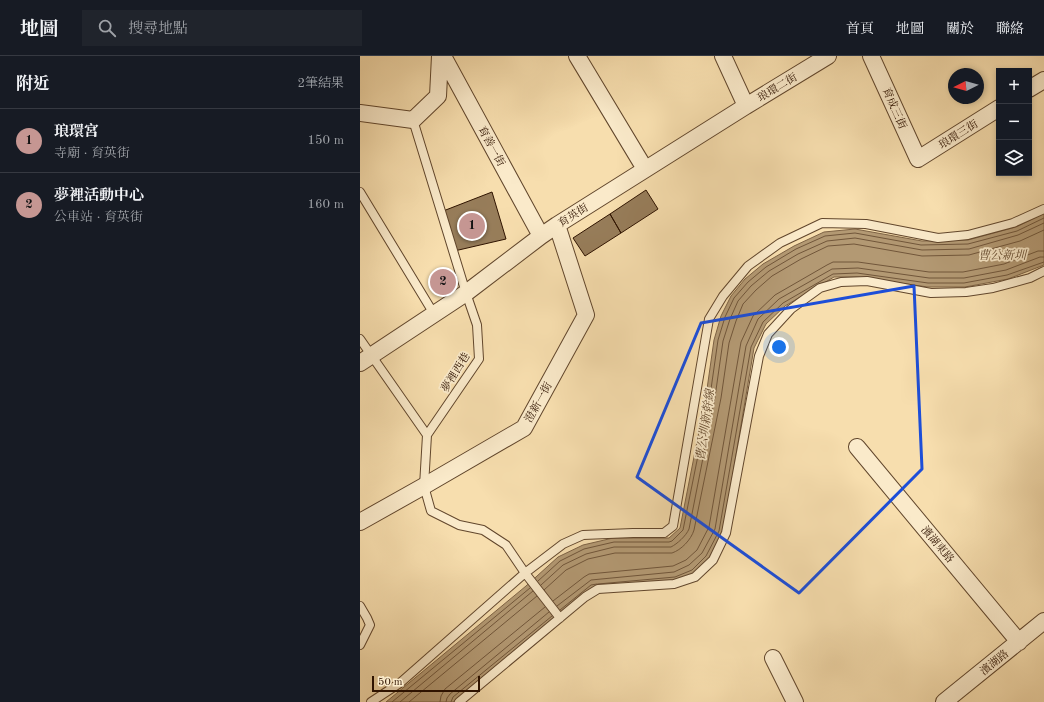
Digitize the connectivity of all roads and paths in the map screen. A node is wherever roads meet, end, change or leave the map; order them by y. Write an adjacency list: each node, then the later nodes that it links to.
1 (441, 56): 11 (street); 17 (street, 育善一街)
2 (577, 56): 13 (street)
3 (723, 56): 8 (street)
4 (828, 56): 8 (street, 琅環二街)
5 (871, 56): 12 (street, 育成三街)
6 (1044, 80): 7 (street)
7 (1032, 88)
8 (746, 106): 13 (street, 育英街)
9 (996, 110): 12 (street, 琅環三街)
10 (360, 113): 11 (street)
11 (413, 120): 19 (lane, 夢裡西巷)
12 (918, 159)
13 (645, 169): 16 (street, 育英街)
14 (360, 192): 20 (lane)
15 (1044, 209): 27 (lane)
16 (557, 225): 17 (street, 育英街); 25 (street, 澄新一街)
17 (541, 236): 19 (street, 育英街)
18 (1044, 271): 29 (lane)
19 (466, 293): 20 (street, 育英街); 23 (lane, 夢裡西巷)
20 (434, 314): 22 (street, 育英街)
21 (360, 339): 22 (lane)
22 (366, 359): 23 (lane)
23 (427, 434): 25 (lane)
24 (857, 447): 31 (street, 濱湖東路)
25 (424, 486): 26 (street, 澄新一街); 27 (lane)
26 (360, 522)
27 (525, 573): 29 (lane); 34 (lane)
28 (360, 606): 32 (lane)
29 (560, 618): 35 (lane)
30 (1044, 621): 31 (street, 濱湖路)
31 (1019, 642): 37 (street, 濱湖路)
32 (360, 645)
33 (773, 658): 36 (street)
34 (371, 702)
35 (459, 702)
36 (795, 702)
37 (944, 702)

